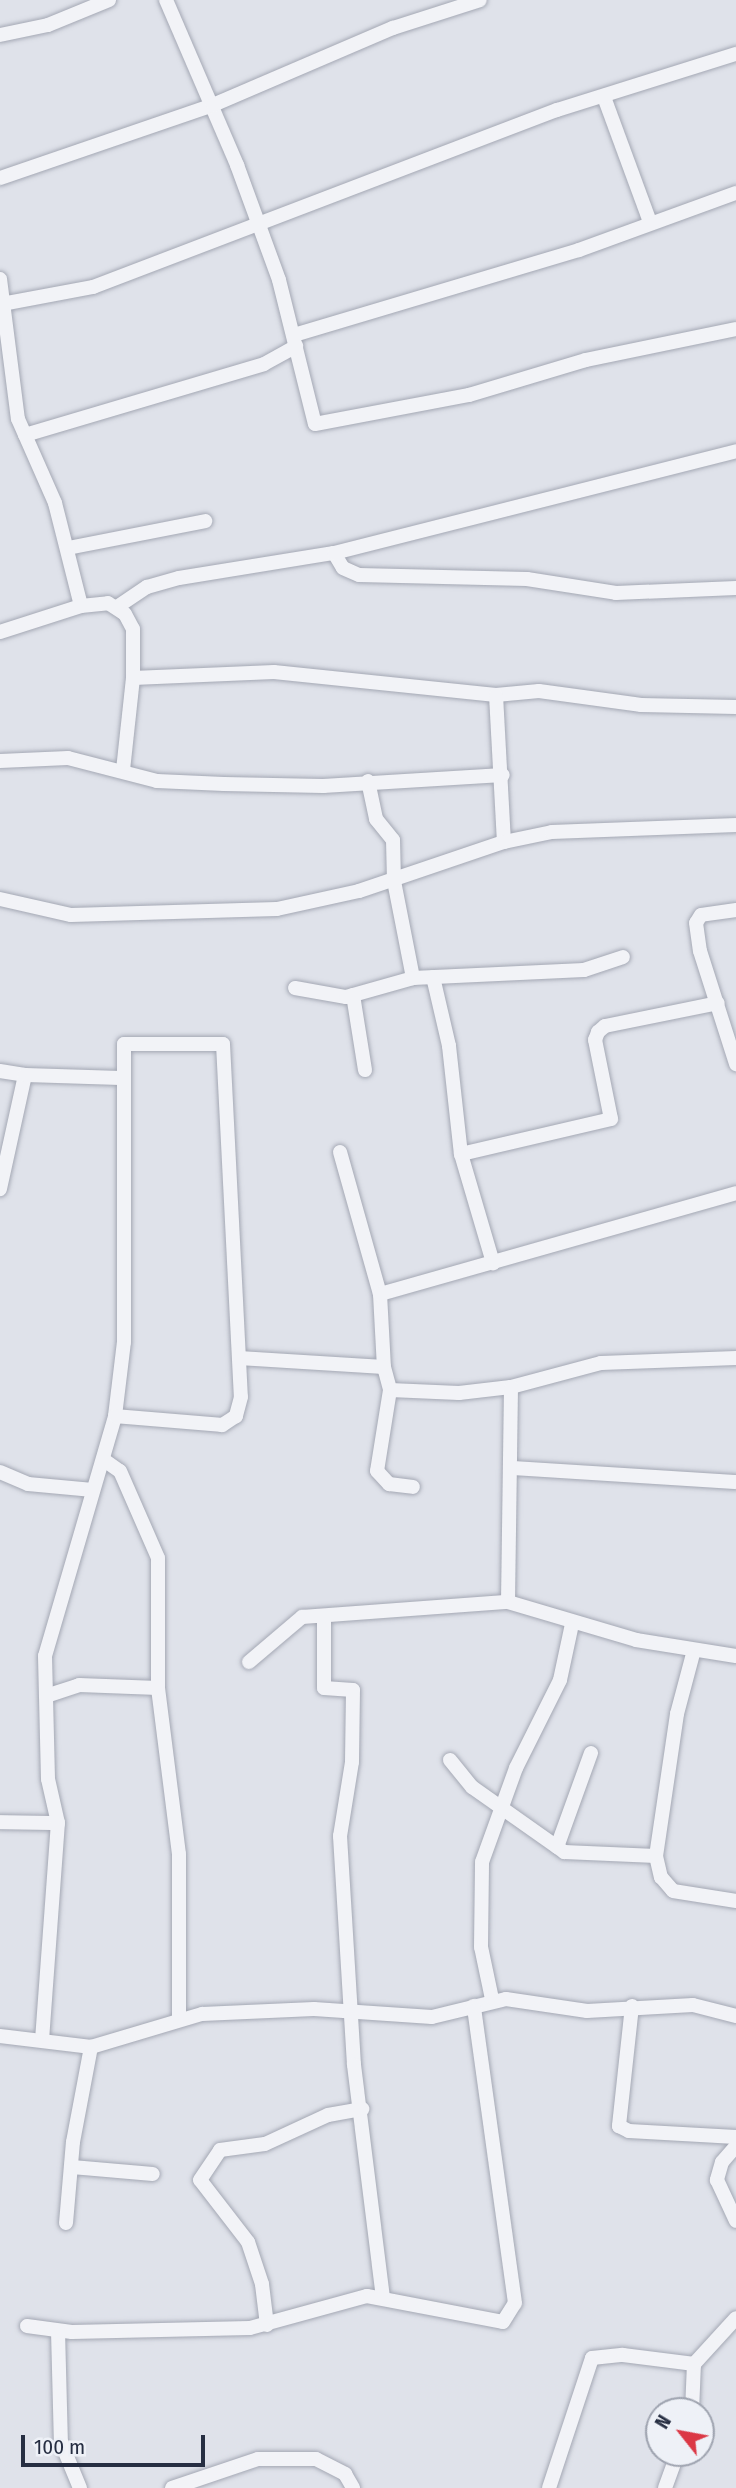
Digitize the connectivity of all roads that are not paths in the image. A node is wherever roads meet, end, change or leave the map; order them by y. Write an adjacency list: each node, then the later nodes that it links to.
1 (109, 0): 4 (street)
2 (166, 0): 7 (street)
3 (480, 0): 7 (street)
4 (0, 35)
5 (736, 54): 6 (street)
6 (604, 97): 10 (street); 11 (street)
7 (213, 105): 8 (street); 11 (street)
8 (0, 178)
9 (736, 193): 10 (street)
10 (650, 222): 15 (street)
11 (257, 225): 13 (street); 15 (street)
12 (0, 279): 13 (street)
13 (2, 304): 16 (street)
14 (736, 329): 15 (street)
15 (295, 341): 16 (street)
16 (25, 435): 19 (street)
17 (736, 451): 20 (street)
18 (205, 521): 19 (street)
19 (68, 548): 22 (street)
20 (334, 553): 21 (street); 23 (street)
21 (736, 588)
22 (81, 606): 23 (street); 24 (street)
23 (117, 607): 25 (street)
24 (0, 632)
25 (133, 678): 26 (street); 29 (street)
26 (496, 695): 27 (street); 30 (street)
27 (736, 706)
28 (0, 761): 29 (street)
29 (123, 770): 31 (street)
30 (503, 775): 31 (street); 33 (street)
31 (368, 781): 34 (street)
32 (736, 825): 33 (street)
33 (504, 842): 34 (street)
34 (394, 881): 35 (street); 39 (street)
35 (0, 900)
36 (736, 910): 42 (street)
37 (623, 957): 38 (street)
38 (433, 977): 39 (street); 49 (street)
39 (413, 978): 41 (street)
40 (295, 988): 41 (street)
41 (353, 995): 44 (street)
42 (718, 1003): 43 (street); 49 (street)
43 (736, 1064)
44 (365, 1070)
45 (0, 1071): 46 (street)
46 (24, 1074): 47 (street); 50 (street)
47 (121, 1078): 56 (street); 60 (street)
48 (340, 1152): 54 (street)
49 (461, 1154): 53 (street)
50 (0, 1179): 51 (street)
51 (0, 1189)
52 (736, 1193): 53 (street)
53 (492, 1263): 54 (street)
54 (380, 1294): 57 (street)
55 (736, 1358): 58 (street)
56 (239, 1359): 57 (street); 60 (street)
57 (384, 1367): 59 (street)
58 (511, 1387): 59 (street); 62 (street)
59 (390, 1390): 65 (street)
60 (115, 1416): 61 (street)
61 (104, 1460): 66 (street); 73 (street)
62 (512, 1468): 64 (street); 67 (street)
63 (0, 1472): 66 (street)
64 (736, 1482)
65 (413, 1487)
66 (93, 1490): 74 (street)
67 (508, 1602): 68 (street); 69 (street)
68 (324, 1617): 72 (street); 86 (street)
69 (572, 1624): 70 (street); 77 (street)
70 (694, 1650): 71 (street); 81 (street)
71 (736, 1656)
72 (249, 1661)
73 (159, 1688): 74 (street); 88 (street)
74 (46, 1696): 79 (street)
75 (591, 1753): 80 (street)
76 (450, 1760): 77 (street)
77 (500, 1804): 80 (street); 83 (street)
78 (0, 1822): 79 (street)
79 (58, 1823): 90 (street)
80 (557, 1847): 81 (street)
81 (656, 1856): 82 (street)
82 (736, 1901)
83 (492, 2000): 84 (street); 85 (street)
84 (474, 2006): 86 (street); 99 (street)
85 (632, 2006): 87 (street); 93 (street)
86 (354, 2013): 88 (street); 92 (street)
87 (736, 2016)
88 (179, 2019): 91 (street)
89 (0, 2036): 90 (street)
90 (42, 2040): 91 (street)
91 (92, 2047): 95 (street)
92 (362, 2109): 99 (street); 101 (street)
93 (736, 2137)
94 (736, 2146): 97 (street)
95 (72, 2168): 96 (street); 98 (street)
96 (153, 2174)
97 (736, 2221)
98 (66, 2223)
99 (383, 2297): 101 (street)
100 (736, 2318): 104 (street)
101 (267, 2325): 103 (street)
102 (27, 2326): 103 (street)
103 (58, 2331): 107 (street)
104 (694, 2364): 105 (street); 110 (street)
105 (693, 2397)
106 (673, 2467): 111 (street)
107 (80, 2488)
108 (172, 2488): 109 (street)
109 (354, 2488)
110 (549, 2488)
111 (665, 2488)

